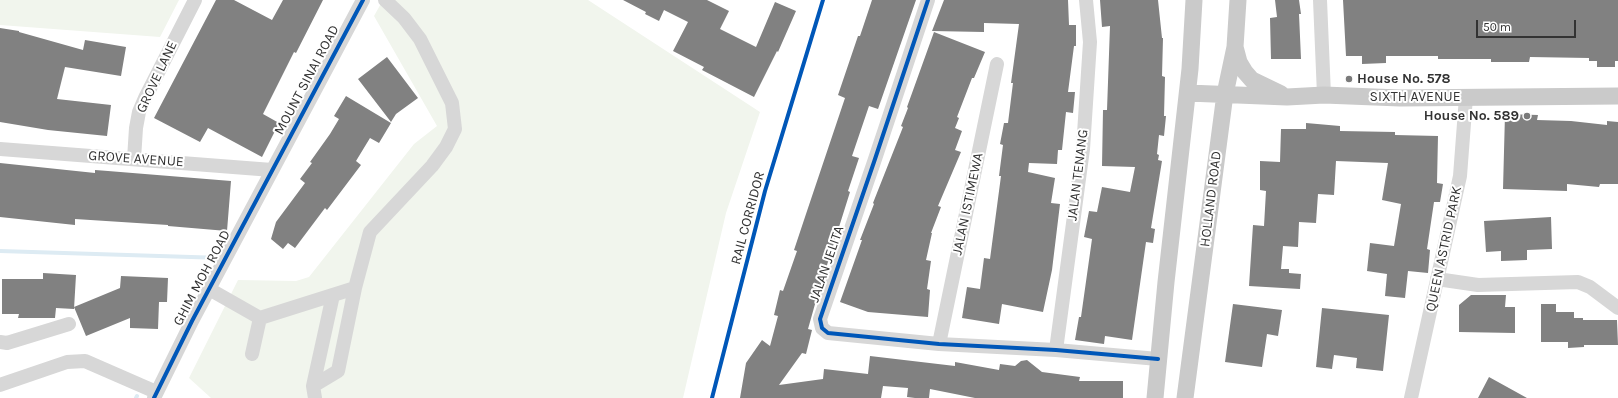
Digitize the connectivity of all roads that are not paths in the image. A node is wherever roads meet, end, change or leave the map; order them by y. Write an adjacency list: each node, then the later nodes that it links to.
1 (195, 0): 18 (street, GROVE LANE)
2 (363, 0): 19 (street, MOUNT SINAI ROAD)
3 (384, 0): 21 (street)
4 (928, 0): 28 (street, JALAN JELITA)
5 (1086, 0): 29 (street, JALAN TENANG)
6 (1194, 0): 11 (main road)
7 (1238, 0): 9 (main road, HOLLAND ROAD)
8 (1320, 0): 13 (street)
9 (1235, 47): 12 (main road, HOLLAND ROAD); 15 (main road)
10 (997, 64): 28 (street, JALAN ISTIMEWA)
11 (1188, 93): 12 (main road, SIXTH AVENUE); 31 (main road)
12 (1225, 94): 15 (main road, SIXTH AVENUE); 36 (main road, HOLLAND ROAD)
13 (1324, 95): 15 (main road, SIXTH AVENUE); 16 (main road, SIXTH AVENUE)
14 (1618, 96): 16 (main road, SIXTH AVENUE)
15 (1287, 97)
16 (1466, 97): 20 (street, QUEEN ASTRID PARK)
17 (0, 149): 18 (street, GROVE AVENUE)
18 (134, 159): 19 (street, GROVE AVENUE)
19 (272, 170): 22 (street, GHIM MOH ROAD)
20 (1437, 279): 24 (street); 37 (street, QUEEN ASTRID PARK)
21 (355, 288): 23 (street); 33 (street)
22 (209, 289): 25 (street); 34 (street, GHIM MOH ROAD)
23 (333, 295): 25 (street); 33 (street)
24 (1618, 308)
25 (260, 318): 30 (street)
26 (69, 324): 27 (street)
27 (0, 342)
28 (939, 344): 29 (street, JALAN JELITA)
29 (1056, 350): 31 (street, JALAN JELITA)
30 (252, 354)
31 (1158, 359): 35 (main road)
32 (0, 385): 34 (street)
33 (314, 392)
34 (155, 395)
35 (1156, 398)
36 (1185, 398)
37 (1411, 398)

